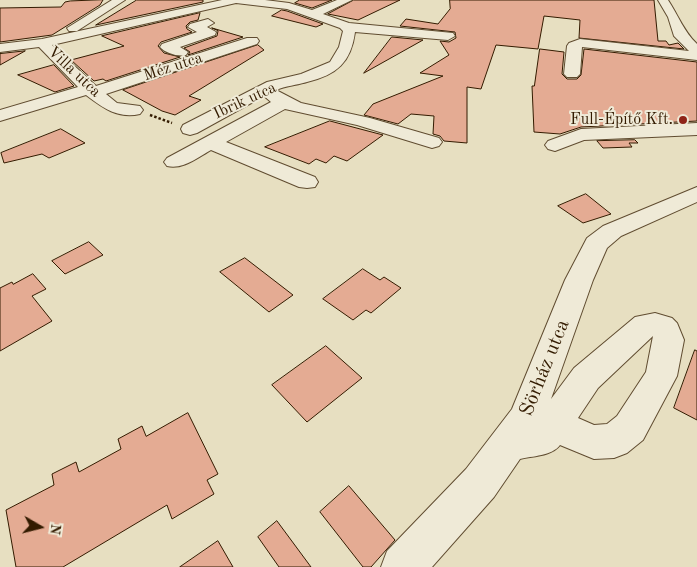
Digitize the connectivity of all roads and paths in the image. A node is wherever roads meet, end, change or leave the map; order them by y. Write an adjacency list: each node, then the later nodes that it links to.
1 (120, 0): 11 (street)
2 (236, 0): 5 (street); 6 (street)
3 (347, 0): 6 (street)
4 (663, 0): 13 (street)
5 (180, 13): 11 (street); 14 (street)
6 (314, 13): 7 (street)
7 (347, 27): 8 (street); 17 (street, Ibrik utca)
8 (448, 36)
9 (100, 38): 11 (street)
10 (252, 41): 18 (street, Méz utca)
11 (49, 46): 12 (street); 18 (street, Villa utca)
12 (0, 48)
13 (697, 51)
14 (181, 52)
15 (697, 56): 16 (street)
16 (572, 74)
17 (265, 89): 19 (street); 22 (street, Ibrik utca)
18 (92, 90): 20 (street, Villa utca); 21 (street, Méz utca)
19 (283, 103): 24 (street); 25 (street)
20 (134, 110): 22 (path)
21 (0, 116)
22 (190, 129)
23 (697, 129): 26 (street)
24 (210, 142): 27 (street); 28 (street)
25 (432, 142)
26 (555, 145)
27 (174, 162)
28 (307, 182)
29 (697, 194): 31 (street, Sörház utca)
30 (570, 432): 31 (street)
31 (510, 442): 32 (street, Sörház utca)
32 (403, 567)

